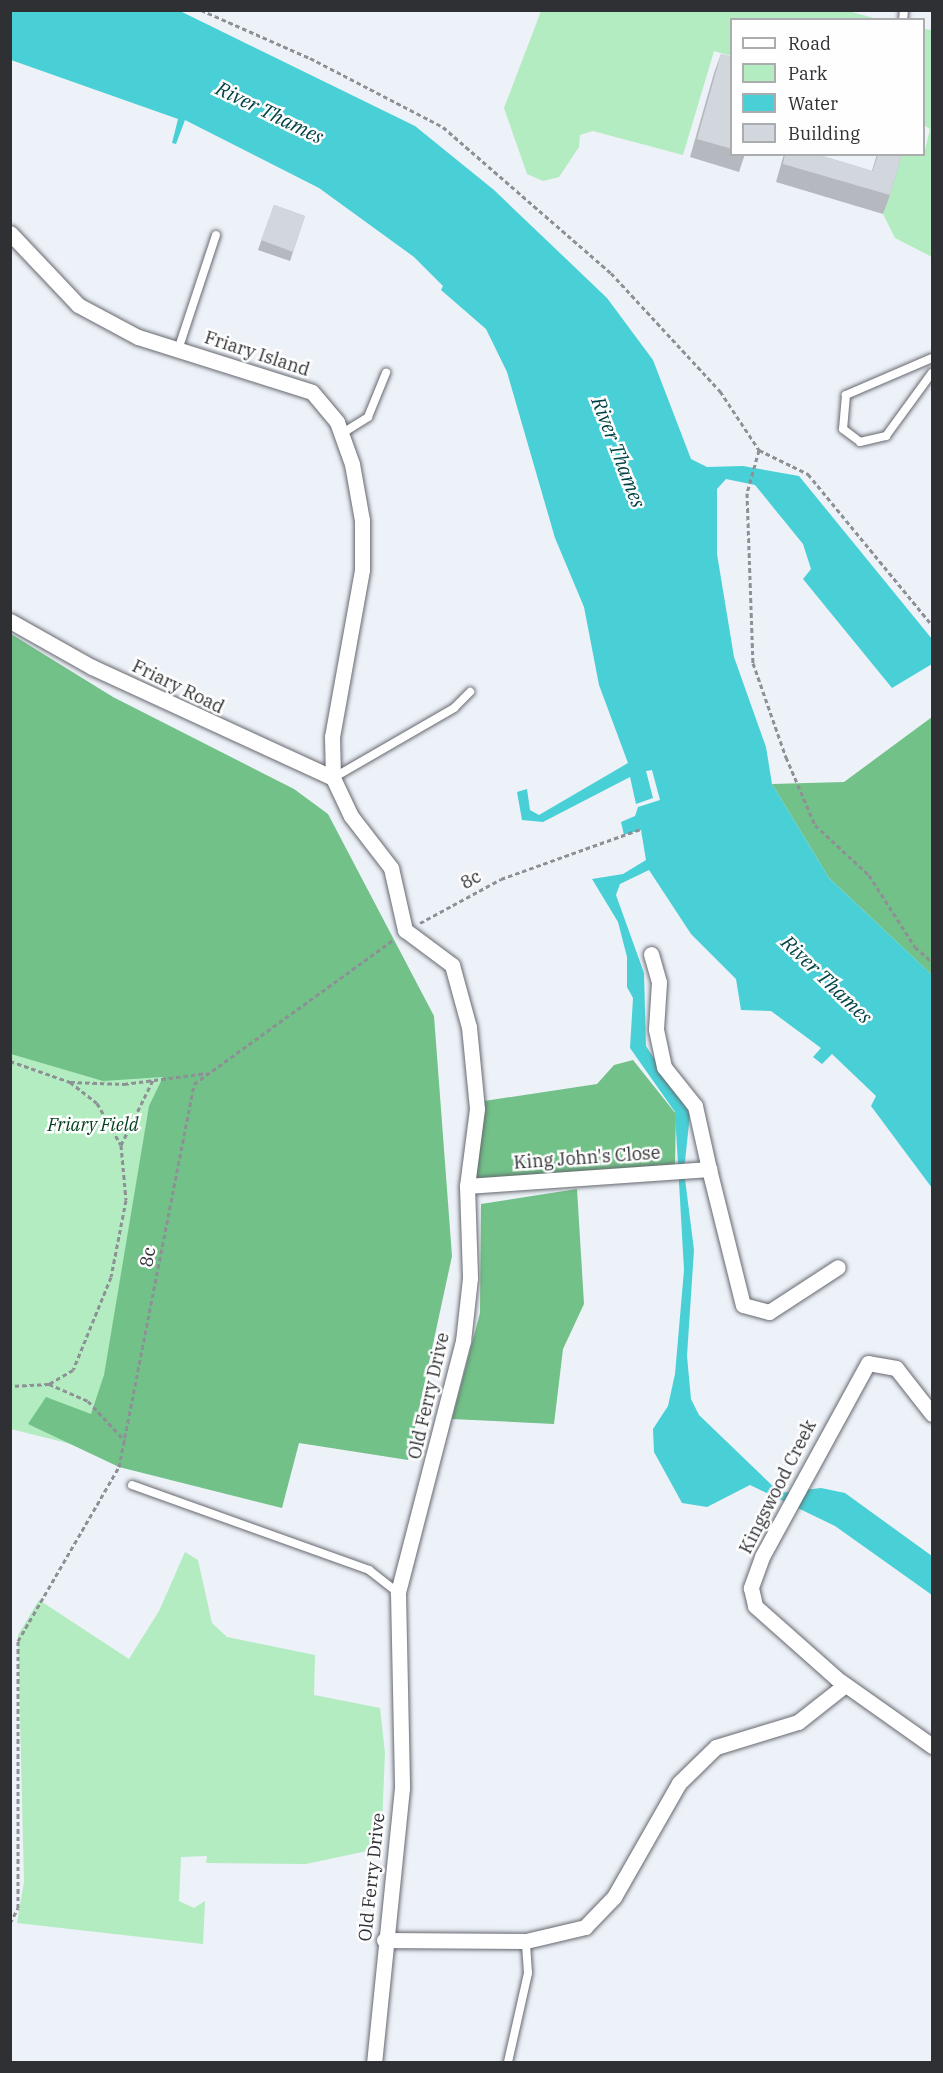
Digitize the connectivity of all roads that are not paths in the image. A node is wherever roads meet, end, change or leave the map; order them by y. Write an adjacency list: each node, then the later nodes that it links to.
1 (10, 233): 3 (street, Friary Island)
2 (216, 235): 3 (lane)
3 (178, 350): 7 (street, Friary Island)
4 (933, 358): 6 (lane)
5 (386, 373): 7 (lane)
6 (933, 373)
7 (341, 435): 10 (street, Friary Island)
8 (10, 621): 10 (street, Friary Road)
9 (470, 692): 10 (lane)
10 (333, 778): 13 (street, Old Ferry Drive)
11 (651, 954): 12 (street)
12 (709, 1169): 13 (street, King John's Close); 14 (street)
13 (467, 1186): 17 (street, Old Ferry Drive)
14 (838, 1267)
15 (933, 1414): 18 (street, Kingswood Creek)
16 (132, 1485): 17 (lane)
17 (398, 1593): 20 (street, Old Ferry Drive)
18 (845, 1685): 19 (street, Kingswood Creek); 21 (street)
19 (933, 1746)
20 (384, 1940): 21 (street); 22 (street, Old Ferry Drive)
21 (526, 1941): 23 (lane)
22 (374, 2062)
23 (508, 2062)

